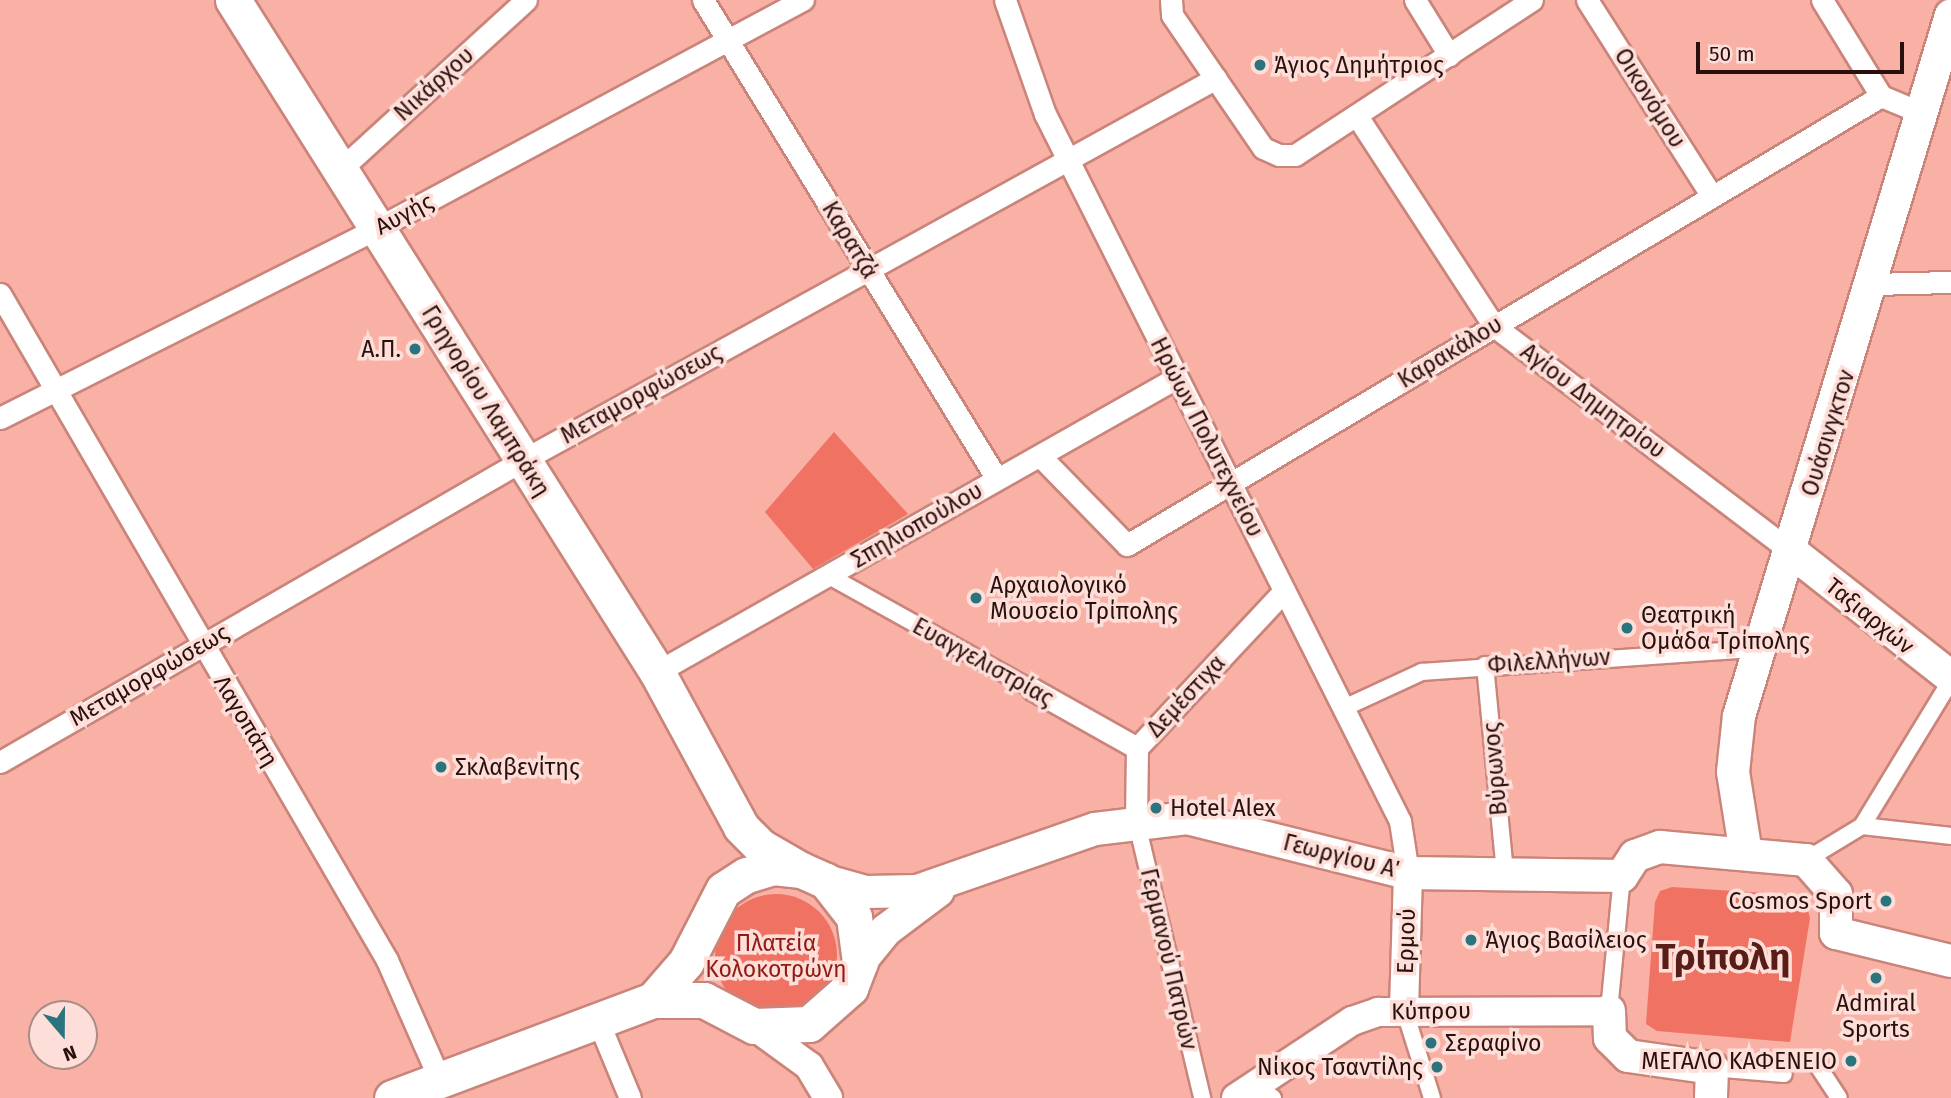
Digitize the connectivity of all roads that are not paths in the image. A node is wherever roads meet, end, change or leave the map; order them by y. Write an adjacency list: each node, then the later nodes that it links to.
1 (233, 0): 20 (main road, Γρηγορίου Λαμπράκη)
2 (526, 0): 20 (street, Νικάρχου)
3 (703, 0): 12 (street, Καρατζά)
4 (803, 0): 12 (street, Αυγής)
5 (1005, 0): 19 (street, Ηρώων Πολυτεχνείου)
6 (1171, 0): 15 (street)
7 (1415, 0): 13 (street)
8 (1532, 0): 13 (street)
9 (1587, 0): 21 (street, Οικονόμου)
10 (1822, 0): 16 (street)
11 (1951, 15): 14 (main road, Ουάσινγκτον)
12 (729, 40): 22 (street, Αυγής); 23 (street, Καρατζά)
13 (1449, 55): 18 (street)
14 (1942, 75): 17 (main road, Ουάσινγκτον)
15 (1216, 78): 18 (street); 19 (street, Μεταμορφώσεως)
16 (1881, 96): 17 (street); 21 (street, Καρακάλου)
17 (1922, 113): 25 (main road, Ουάσινγκτον)
18 (1357, 116): 27 (street, Αγίου Δημητρίου)
19 (1067, 157): 23 (street, Μεταμορφώσεως); 28 (street, Ηρώων Πολυτεχνείου)
20 (342, 168): 22 (main road, Γρηγορίου Λαμπράκη)
21 (1712, 196): 27 (street, Καρακάλου)
22 (379, 227): 29 (street, Αυγής); 32 (main road, Γρηγορίου Λαμπράκη)
23 (866, 267): 32 (street, Μεταμορφώσεως); 33 (street, Καρατζά)
24 (1951, 282): 25 (street)
25 (1873, 284): 35 (main road, Ουάσινγκτον)
26 (0, 294): 29 (street, Λαγοπάτη)
27 (1494, 326): 34 (street, Καρακάλου); 35 (street, Αγίου Δημητρίου)
28 (1176, 378): 31 (street, Σπηλιοπούλου); 34 (street, Ηρώων Πολυτεχνείου)
29 (54, 391): 30 (street, Αυγής); 38 (street, Λαγοπάτη)
30 (0, 418)
31 (1040, 456): 33 (street, Σπηλιοπούλου); 34 (street, Καρακάλου)
32 (523, 460): 38 (street, Μεταμορφώσεως); 41 (main road, Γρηγορίου Λαμπράκη)
33 (997, 479): 36 (street, Σπηλιοπούλου)
34 (1234, 481): 37 (street, Ηρώων Πολυτεχνείου)
35 (1792, 552): 39 (main road, Ουάσινγκτον); 42 (main road, Ταξιαρχών)
36 (829, 576): 41 (street, Σπηλιοπούλου); 43 (street, Ευαγγελιστρίας)
37 (1284, 590): 44 (street, Ηρώων Πολυτεχνείου); 45 (street, Δεμέστιχα)
38 (201, 645): 46 (street, Μεταμορφώσεως); 69 (street, Λαγοπάτη)
39 (1762, 648): 40 (street, Φιλελλήνων); 51 (main road, Ουάσινγκτον)
40 (1485, 665): 44 (street, Φιλελλήνων); 54 (street, Βύρωνος)
41 (657, 672): 47 (main road, Γρηγορίου Λαμπράκη)
42 (1951, 679): 49 (street)
43 (1032, 689): 45 (street, Ευαγγελιστρίας)
44 (1344, 708): 53 (street, Ηρώων Πολυτεχνείου)
45 (1137, 748): 48 (street, Δεμέστιχα)
46 (0, 762)
47 (729, 807): 55 (main road, Γρηγορίου Λαμπράκη); 58 (main road, Γρηγορίου Λαμπράκη)
48 (1136, 820): 53 (main road, Γεωργίου Α΄); 57 (main road, Γεωργίου Α΄); 75 (street, Γερμανού Πατρών)
49 (1862, 826): 50 (street); 52 (street)
50 (1951, 836)
51 (1746, 855): 52 (main road); 56 (main road)
52 (1806, 860): 60 (main road)
53 (1408, 873): 54 (main road, Γεωργίου Α΄); 63 (street, Ερμού)
54 (1505, 873): 56 (main road, Γεωργίου Α΄)
55 (813, 876): 57 (main road, Γεωργίου Α΄); 58 (main road); 61 (main road)
56 (1622, 876): 64 (street)
57 (947, 885): 61 (main road, Γεωργίου Α΄)
58 (723, 890): 59 (main road)
59 (699, 939): 62 (main road); 65 (main road)
60 (1951, 961)
61 (860, 962): 65 (main road)
62 (653, 1000): 65 (main road); 66 (main road)
63 (1404, 1009): 64 (street, Κύπρου); 71 (street, Κύπρου); 76 (street)
64 (1609, 1011): 70 (main road)
65 (742, 1019): 74 (street)
66 (598, 1021): 69 (main road); 73 (street)
67 (1814, 1060): 77 (street)
68 (1784, 1074): 70 (street)
69 (440, 1080): 72 (main road)
70 (1711, 1083)
71 (1254, 1094)
72 (392, 1098)
73 (630, 1098)
74 (828, 1098)
75 (1202, 1098)
76 (1432, 1098)
77 (1839, 1098)

